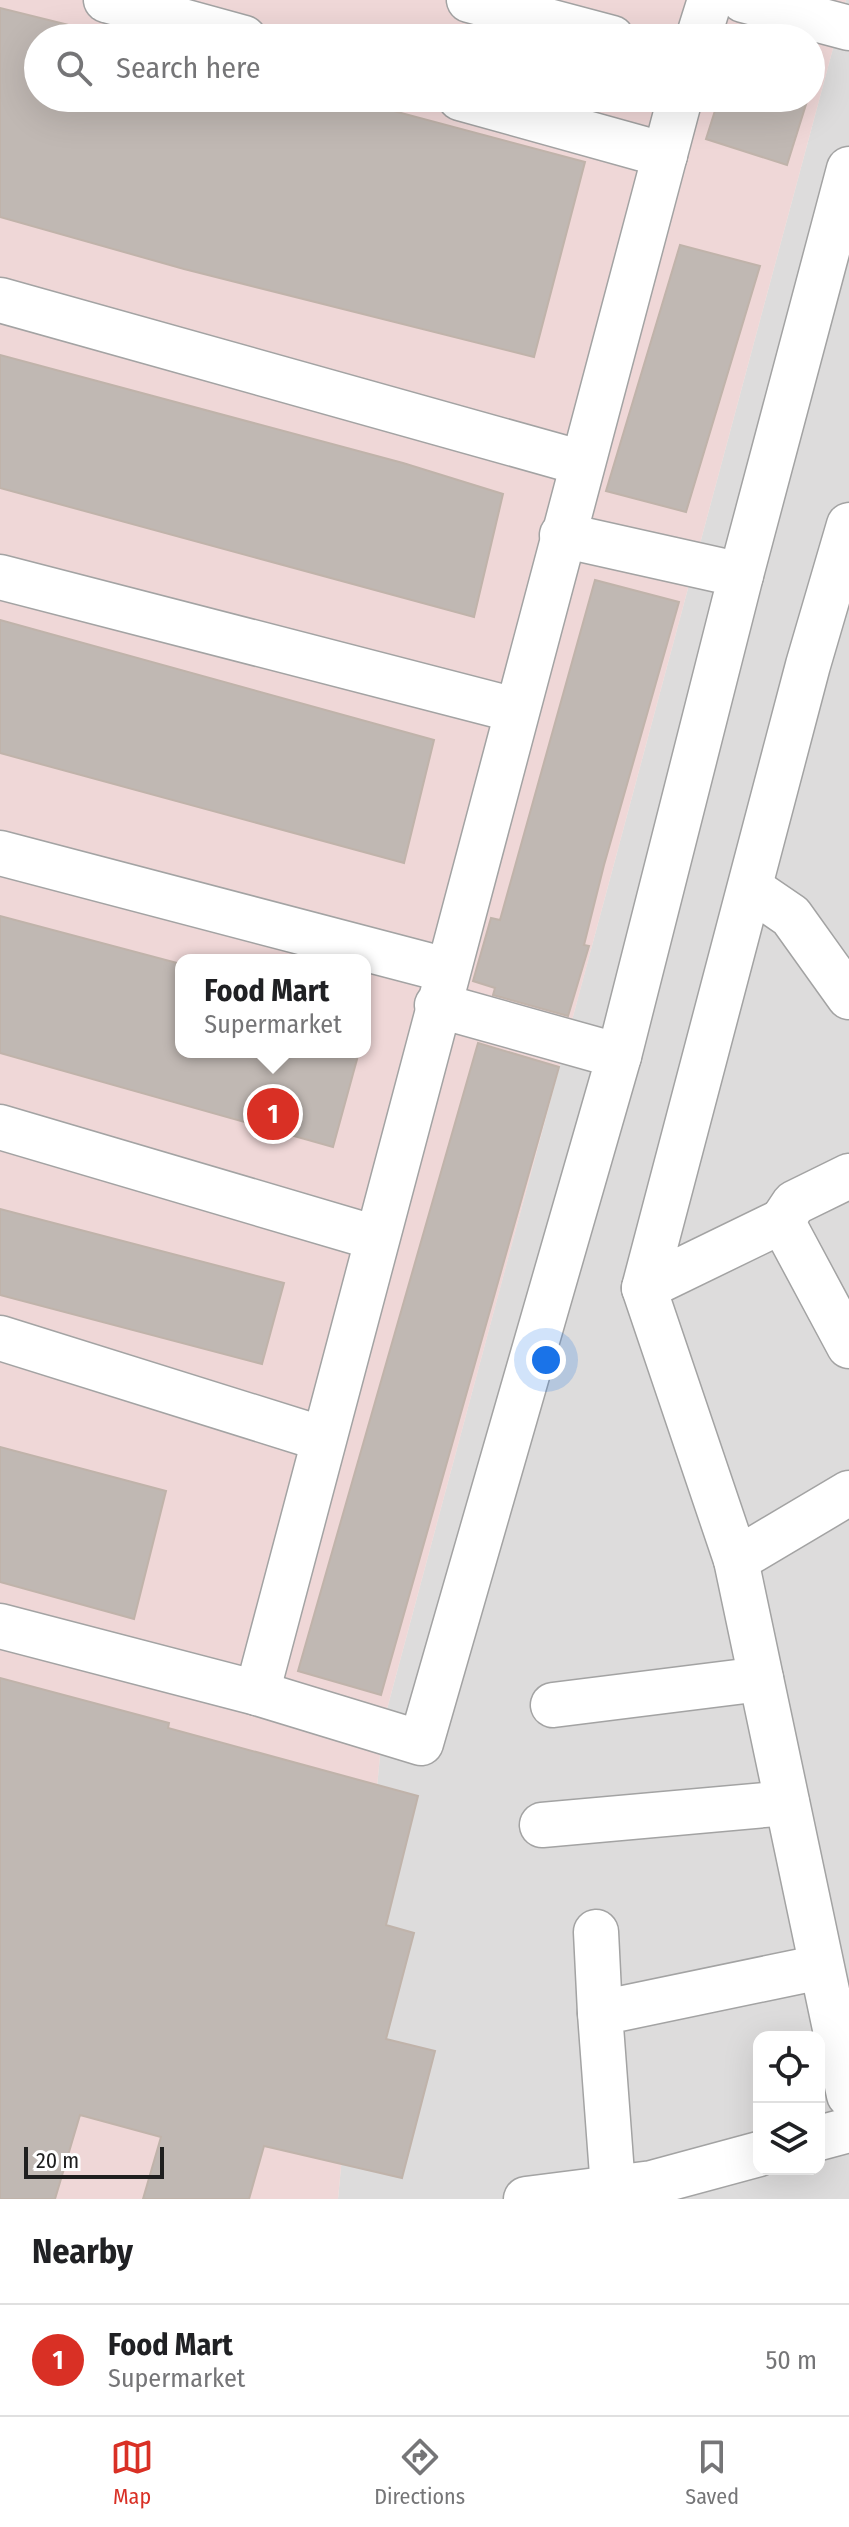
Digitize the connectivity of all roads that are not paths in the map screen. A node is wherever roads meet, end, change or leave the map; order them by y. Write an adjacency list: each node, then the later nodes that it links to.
1 (106, 0): 5 (street)
2 (469, 0): 6 (street)
3 (710, 0): 7 (street)
4 (743, 0): 8 (street)
5 (193, 24)
6 (559, 24)
7 (702, 24)
8 (849, 28)
9 (510, 112): 11 (street)
10 (676, 112): 11 (street)
11 (665, 155): 14 (street)
12 (849, 169): 17 (street)
13 (0, 300): 14 (street)
14 (582, 463): 16 (street)
15 (849, 525): 21 (street)
16 (562, 535): 17 (street); 19 (street)
17 (741, 575): 26 (street)
18 (0, 577): 19 (street)
19 (515, 710): 24 (street)
20 (0, 853): 22 (street)
21 (750, 888): 25 (street); 31 (street)
22 (331, 954)
23 (371, 966): 24 (street)
24 (442, 988): 26 (street); 30 (street)
25 (849, 997)
26 (619, 1056): 39 (street)
27 (0, 1127): 30 (street)
28 (849, 1176): 29 (street)
29 (782, 1221): 31 (street); 33 (street)
30 (376, 1238): 34 (street)
31 (644, 1288): 36 (street)
32 (0, 1338): 34 (street)
33 (849, 1346)
34 (323, 1439): 39 (street)
35 (849, 1493): 36 (street)
36 (736, 1560): 38 (street)
37 (0, 1626): 39 (street)
38 (761, 1679): 40 (street); 41 (street)
39 (257, 1693)
40 (553, 1705)
41 (787, 1803): 42 (street); 44 (street)
42 (542, 1825)
43 (596, 1932): 45 (street)
44 (821, 1967): 45 (street); 46 (street)
45 (600, 2013): 50 (street)
46 (849, 2095)
47 (849, 2130): 48 (street)
48 (825, 2136)
49 (753, 2156): 50 (street)
50 (613, 2188): 51 (street)
51 (526, 2199)

